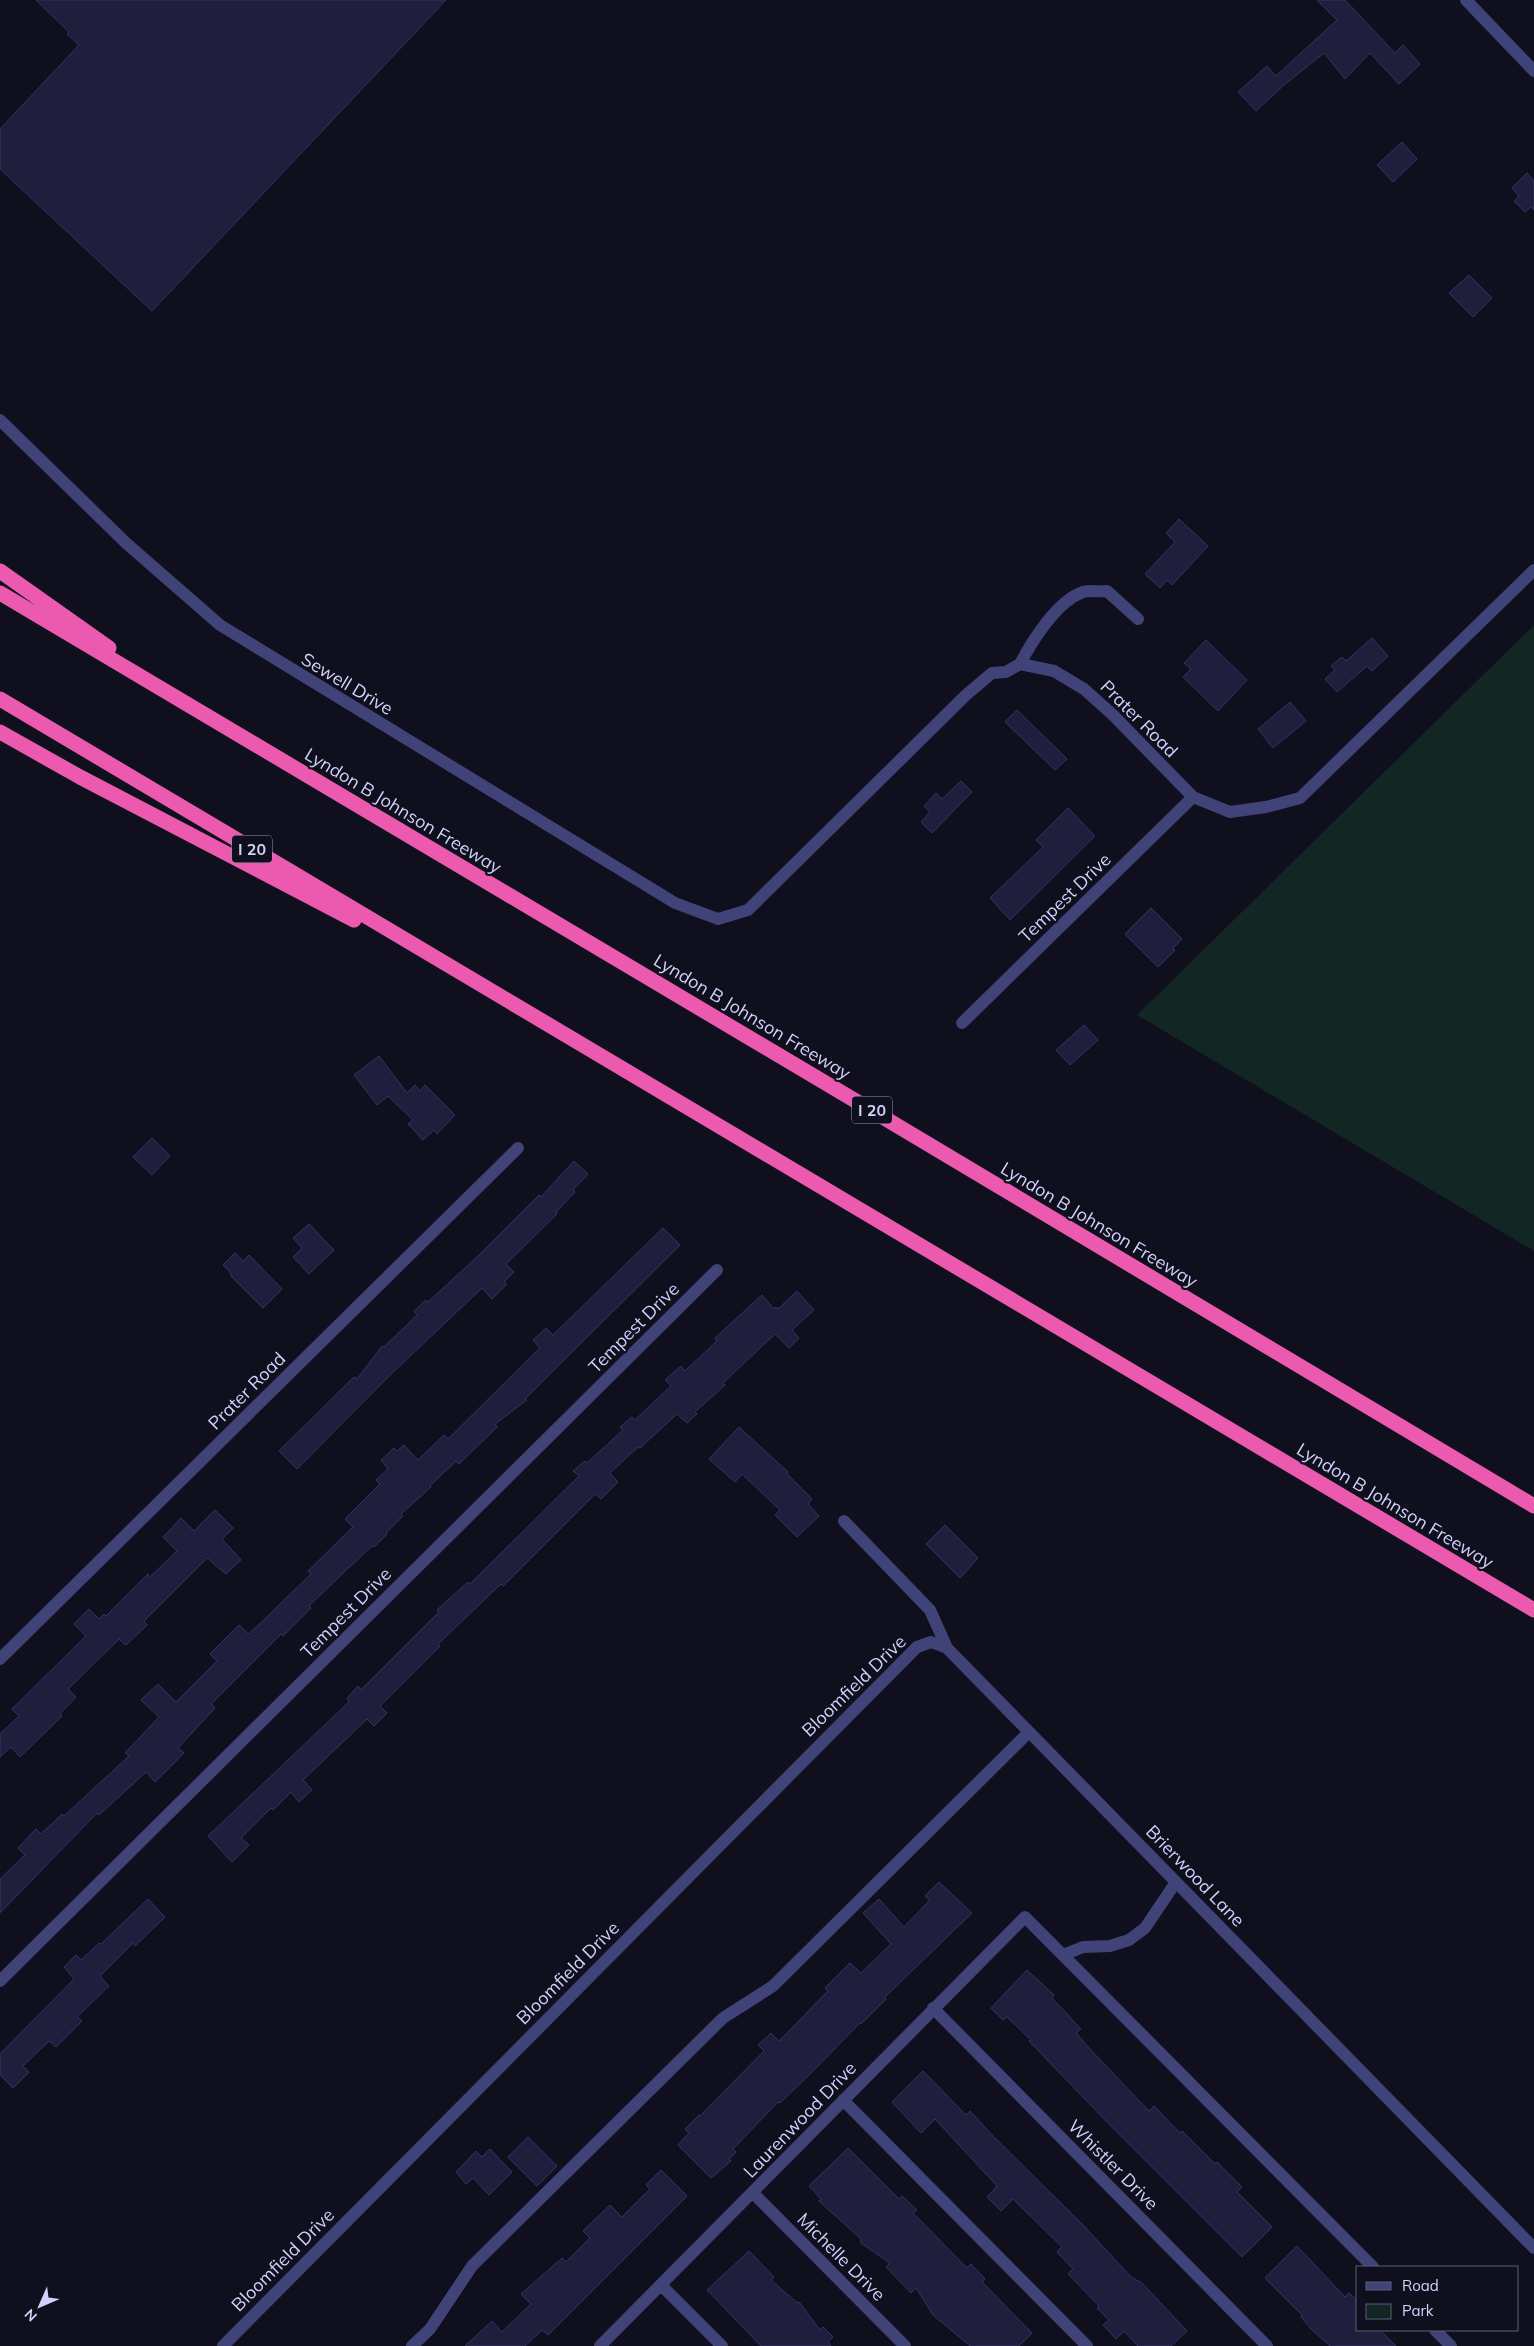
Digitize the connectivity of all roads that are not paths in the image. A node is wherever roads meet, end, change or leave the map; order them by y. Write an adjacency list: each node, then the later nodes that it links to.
1 (1466, 0): 2 (street)
2 (1534, 71)
3 (0, 420): 8 (street, Sewell Drive)
4 (1534, 570): 12 (street, Prater Road)
5 (0, 571): 10 (highway)
6 (0, 593): 10 (highway, Lyndon B Johnson Freeway / I 20)
7 (1138, 619): 8 (street)
8 (1020, 664): 12 (street, Prater Road)
9 (0, 699): 13 (highway, Lyndon B Johnson Freeway / I 20)
10 (208, 718): 17 (highway, Lyndon B Johnson Freeway / I 20)
11 (0, 732): 13 (highway)
12 (1193, 797): 14 (street, Tempest Drive)
13 (504, 999): 19 (highway, Lyndon B Johnson Freeway / I 20)
14 (962, 1023)
15 (518, 1148): 21 (street, Prater Road)
16 (716, 1270): 25 (street, Tempest Drive)
17 (1534, 1506)
18 (844, 1521): 20 (street, Brierwood Lane)
19 (1534, 1610)
20 (947, 1648): 22 (street, Brierwood Lane); 33 (street, Bloomfield Drive)
21 (0, 1659)
22 (1029, 1732): 23 (street, Brierwood Lane); 34 (street)
23 (1176, 1882): 24 (street); 29 (street, Brierwood Lane)
24 (1063, 1955): 26 (street, Laurenwood Drive); 30 (street)
25 (0, 1981)
26 (933, 2008): 27 (street, Laurenwood Drive); 39 (street, Whistler Drive)
27 (843, 2100): 28 (street, Laurenwood Drive); 38 (street)
28 (753, 2193): 31 (street, Laurenwood Drive); 37 (street, Michelle Drive)
29 (1534, 2248)
30 (1371, 2266)
31 (661, 2285): 35 (street, Laurenwood Drive); 36 (street)
32 (1436, 2331): 40 (street)
33 (222, 2346)
34 (412, 2346)
35 (600, 2346)
36 (722, 2346)
37 (905, 2346)
38 (1087, 2346)
39 (1267, 2346)
40 (1451, 2346)

